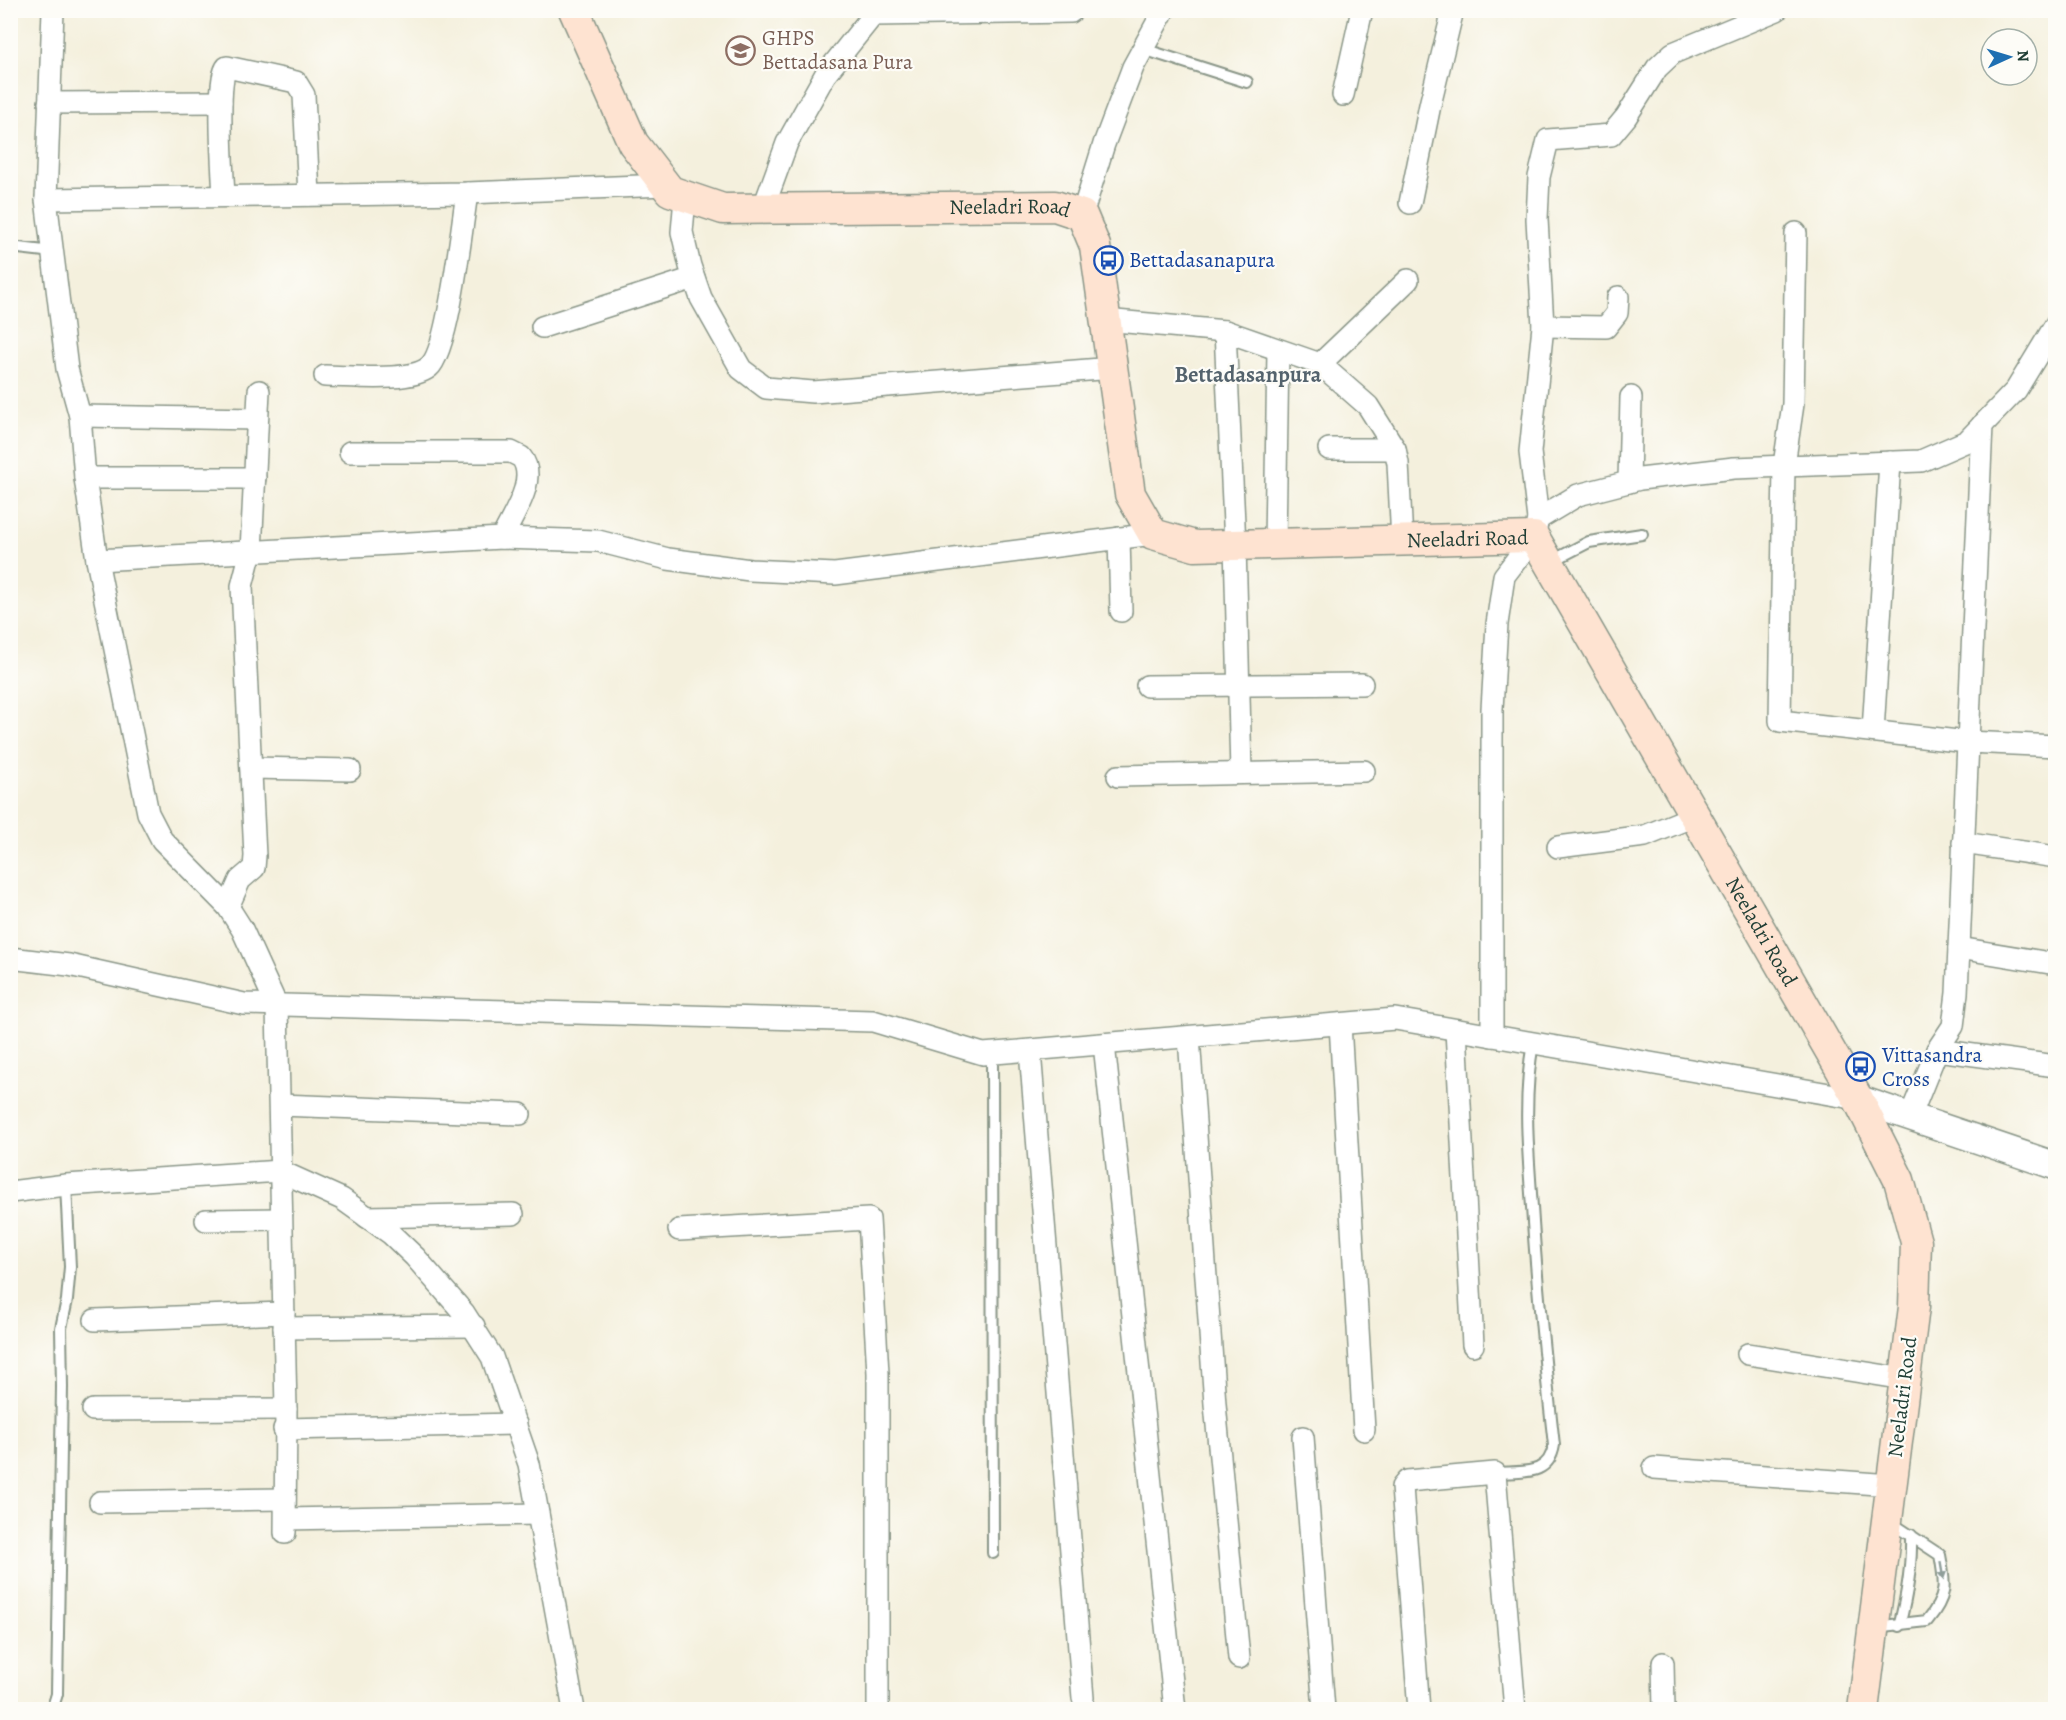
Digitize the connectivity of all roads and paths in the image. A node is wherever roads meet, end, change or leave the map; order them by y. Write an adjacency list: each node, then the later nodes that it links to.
1 (53, 10): 13 (street)
2 (574, 10): 14 (main road)
3 (1164, 10): 9 (street)
4 (1362, 10): 11 (street)
5 (1453, 10): 19 (street)
6 (1777, 10): 30 (street)
7 (1071, 12): 8 (street)
8 (875, 13): 20 (street)
9 (1143, 49): 10 (lane); 21 (street)
10 (1247, 82)
11 (1342, 94)
12 (221, 102): 13 (street); 16 (street); 17 (street)
13 (49, 103): 18 (street)
14 (675, 192): 15 (street); 20 (main road, Neeladri Road); 25 (street)
15 (467, 193): 16 (street); 37 (street)
16 (309, 195): 17 (street)
17 (224, 196): 18 (street)
18 (46, 199): 24 (street)
19 (1410, 203)
20 (763, 209): 21 (main road, Neeladri Road)
21 (1082, 215): 28 (main road, Neeladri Road)
22 (1796, 232): 47 (street)
23 (10, 247): 24 (lane)
24 (52, 252): 40 (street)
25 (694, 278): 31 (street); 36 (street)
26 (1408, 279): 35 (street)
27 (1618, 297): 30 (street)
28 (1105, 320): 32 (street); 36 (main road, Neeladri Road)
29 (2055, 324): 33 (street)
30 (1543, 326): 51 (street)
31 (542, 327)
32 (1225, 331): 34 (street); 58 (street)
33 (2050, 346): 42 (street)
34 (1278, 350): 35 (street); 57 (street)
35 (1320, 364): 44 (street)
36 (1113, 368): 52 (main road, Neeladri Road)
37 (325, 376)
38 (259, 391): 41 (street)
39 (1631, 397): 50 (street)
40 (80, 416): 41 (street); 48 (street)
41 (257, 418): 49 (street)
42 (1982, 425): 46 (street); 67 (street)
43 (1329, 448): 44 (street)
44 (1395, 449): 56 (street)
45 (351, 453): 54 (street)
46 (1890, 462): 47 (street); 66 (street)
47 (1784, 465): 50 (street); 66 (street)
48 (85, 478): 49 (street); 60 (street)
49 (255, 478): 59 (street)
50 (1629, 482): 51 (street)
51 (1536, 528): 56 (main road, Neeladri Road); 61 (main road, Neeladri Road); 85 (street)
52 (1153, 534): 55 (street); 58 (main road, Neeladri Road)
53 (1642, 534): 61 (lane)
54 (502, 538): 55 (street); 59 (street)
55 (1119, 538): 62 (street)
56 (1402, 540): 57 (main road, Neeladri Road)
57 (1275, 544): 58 (main road, Neeladri Road)
58 (1235, 545): 63 (street)
59 (251, 551): 60 (street); 69 (street)
60 (97, 560): 78 (street)
61 (1549, 563): 74 (main road, Neeladri Road)
62 (1121, 611)
63 (1240, 684): 64 (street); 65 (street); 72 (street)
64 (1362, 684)
65 (1147, 686)
66 (1873, 731): 67 (street)
67 (1967, 742): 68 (street); 75 (street)
68 (2055, 747)
69 (251, 768): 70 (street); 78 (street)
70 (350, 770)
71 (1364, 771): 72 (street)
72 (1241, 772): 73 (street)
73 (1118, 776)
74 (1694, 816): 76 (street); 93 (main road, Neeladri Road)
75 (1963, 843): 77 (street); 79 (street)
76 (1558, 846)
77 (2055, 857)
78 (228, 907): 82 (street)
79 (1959, 948): 81 (street); 89 (street)
80 (10, 958): 82 (street)
81 (2055, 964)
82 (277, 1006): 91 (street); 94 (street)
83 (1340, 1024): 84 (street); 86 (street); 115 (street)
84 (1456, 1029): 85 (street); 109 (street)
85 (1492, 1036): 87 (street)
86 (1189, 1037): 88 (street); 126 (street)
87 (1533, 1042): 93 (street); 118 (lane)
88 (1104, 1044): 90 (street); 132 (street)
89 (1937, 1050): 92 (street); 96 (street)
90 (1030, 1051): 91 (street); 128 (street)
91 (992, 1054): 124 (lane)
92 (2055, 1066)
93 (1858, 1099): 96 (street); 111 (main road, Neeladri Road)
94 (280, 1105): 95 (street); 98 (street)
95 (520, 1114)
96 (1910, 1117): 97 (street)
97 (2055, 1166)
98 (280, 1171): 99 (street); 102 (street); 104 (street)
99 (66, 1185): 100 (street); 129 (lane)
100 (10, 1192)
101 (513, 1214): 102 (street)
102 (367, 1217): 108 (street)
103 (206, 1220): 104 (street)
104 (280, 1220): 107 (street)
105 (679, 1230): 131 (street)
106 (95, 1320): 107 (street)
107 (284, 1320): 108 (street); 113 (street)
108 (474, 1326): 114 (street)
109 (1473, 1345)
110 (1748, 1354): 111 (street)
111 (1905, 1378): 119 (main road, Neeladri Road)
112 (93, 1410): 113 (street)
113 (285, 1419): 114 (street); 122 (street)
114 (516, 1424): 121 (street)
115 (1364, 1430)
116 (1303, 1437): 133 (street)
117 (1654, 1468): 119 (street)
118 (1495, 1473): 134 (street); 135 (street)
119 (1891, 1485): 123 (main road, Neeladri Road)
120 (100, 1502): 122 (street)
121 (538, 1514): 122 (street); 130 (street)
122 (285, 1517)
123 (1899, 1527): 125 (main road, Neeladri Road); 125 (lane, one-way to 125)
124 (993, 1553)
125 (1886, 1627): 137 (main road, Neeladri Road)
126 (1239, 1658)
127 (1663, 1664): 136 (street)
128 (1083, 1698)
129 (52, 1710)
130 (574, 1710)
131 (878, 1710)
132 (1174, 1710)
133 (1324, 1710)
134 (1419, 1710)
135 (1515, 1710)
136 (1664, 1710)
137 (1863, 1710)

